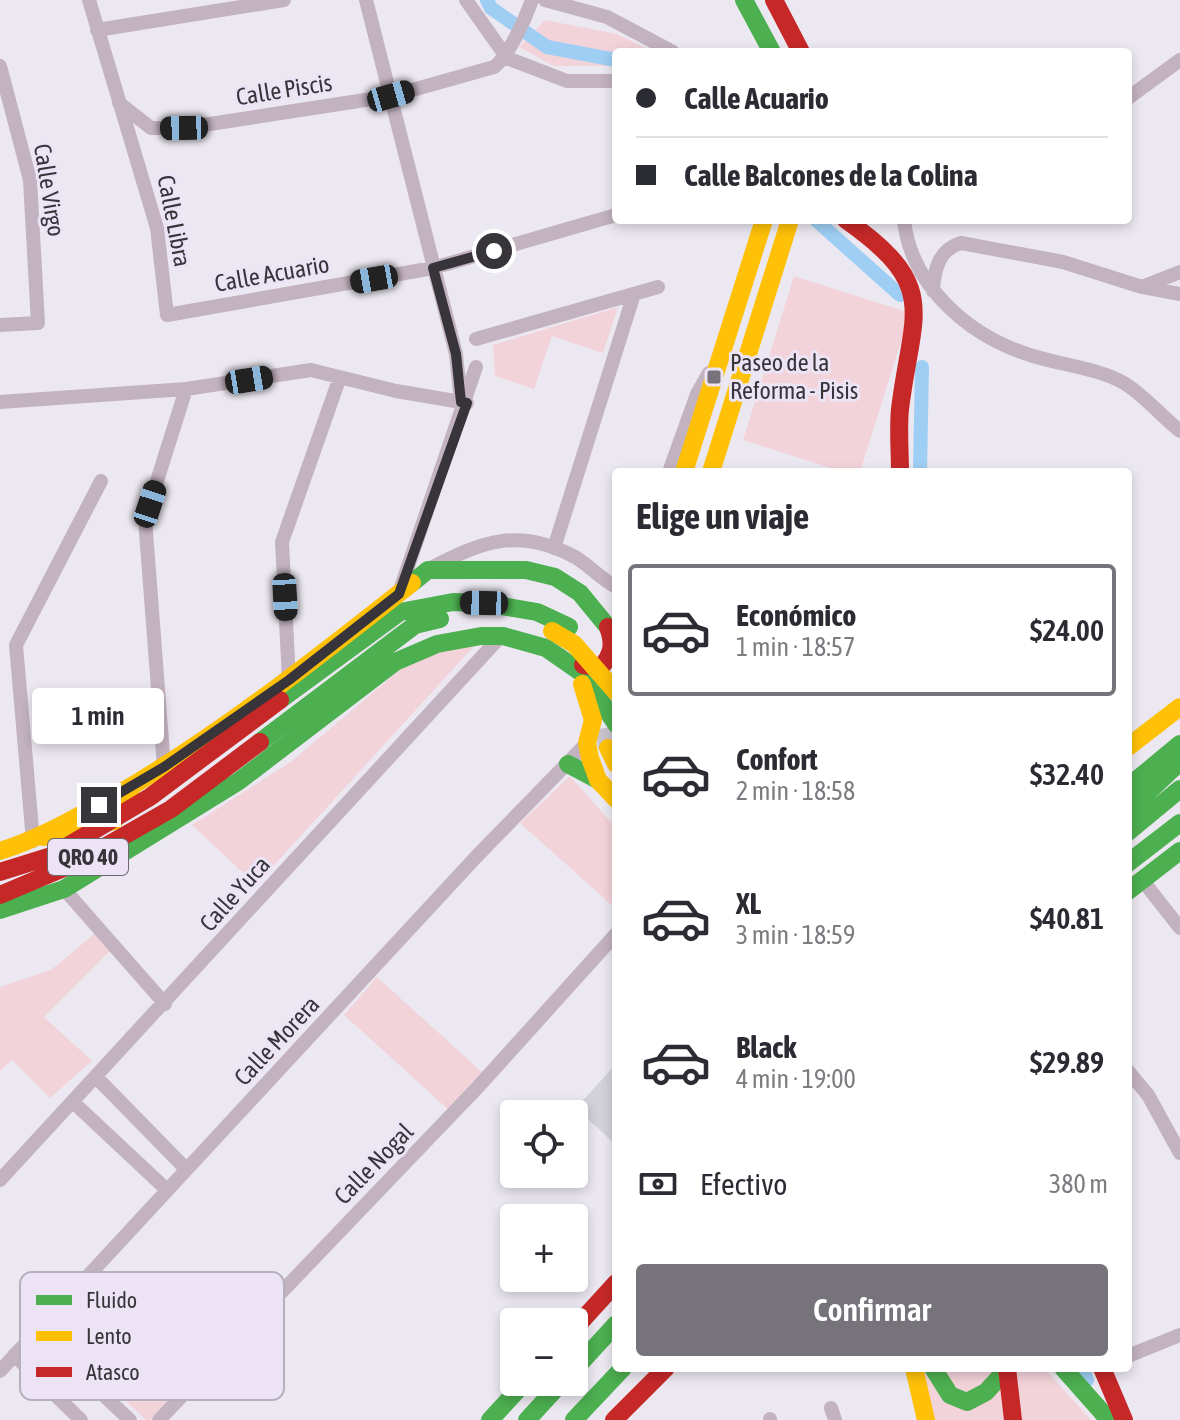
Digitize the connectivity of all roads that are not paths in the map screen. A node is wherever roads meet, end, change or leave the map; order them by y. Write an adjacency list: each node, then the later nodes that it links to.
1 (89, 0): 9 (street, Calle Libra)
2 (284, 0): 9 (street)
3 (366, 0): 18 (street)
4 (466, 0): 13 (street)
5 (545, 0): 10 (street)
6 (744, 0): 11 (main road)
7 (774, 0): 12 (main road)
8 (530, 7): 13 (street)
9 (97, 30): 19 (street, Calle Libra)
10 (665, 48)
11 (770, 48)
12 (799, 48)
13 (507, 58): 16 (street); 18 (street, Calle Piscis)
14 (1180, 60): 17 (street)
15 (0, 66): 35 (street, Calle Virgo)
16 (612, 81)
17 (1132, 95)
18 (391, 96): 19 (street, Calle Piscis); 26 (street)
19 (119, 102): 33 (street, Calle Libra)
20 (612, 216): 26 (street, Calle Acuario)
21 (763, 224): 36 (main road)
22 (779, 224): 34 (main road)
23 (789, 224): 34 (main road)
24 (852, 224): 49 (main road)
25 (905, 224): 30 (street)
26 (433, 268): 33 (street, Calle Acuario); 44 (street)
27 (1180, 272): 29 (street)
28 (658, 287): 31 (street)
29 (1142, 287): 30 (street); 32 (street)
30 (933, 291): 45 (street)
31 (634, 294): 38 (street); 51 (street)
32 (1180, 294)
33 (167, 315)
34 (761, 317): 37 (main road)
35 (0, 325)
36 (730, 330): 37 (main road); 39 (main road)
37 (755, 337): 48 (main road)
38 (476, 339)
39 (724, 348): 46 (street); 47 (main road)
40 (476, 367): 44 (street)
41 (340, 377): 42 (street); 44 (street); 63 (street)
42 (186, 389): 43 (street); 74 (street)
43 (0, 402)
44 (464, 403): 54 (street)
45 (1180, 431)
46 (670, 468)
47 (685, 468)
48 (712, 468)
49 (900, 468)
50 (101, 481): 84 (street)
51 (554, 548): 52 (street); 53 (street)
52 (428, 570): 54 (main road); 55 (main road)
53 (612, 584)
54 (399, 594): 63 (main road)
55 (603, 616): 57 (main road); 59 (main road)
56 (561, 629): 62 (main road, QRO 40); 64 (main road, QRO 40, bridge); 81 (main road, QRO 40); 91 (main road, QRO 40)
57 (612, 631)
58 (501, 636): 61 (main road); 90 (main road); 95 (street, Calle Yuca)
59 (612, 637)
60 (612, 650): 61 (main road)
61 (567, 660): 65 (main road); 67 (main road); 69 (main road)
62 (612, 664)
63 (289, 680): 74 (main road)
64 (612, 686)
65 (612, 688)
66 (1180, 707): 70 (main road)
67 (612, 715)
68 (612, 720): 69 (main road)
69 (587, 743): 73 (street, Calle Morera); 75 (main road)
70 (1132, 744)
71 (1180, 744): 76 (main road)
72 (1180, 762): 80 (main road)
73 (568, 764): 75 (main road); 100 (street, Calle Morera)
74 (164, 767): 77 (main road)
75 (598, 780): 79 (main road)
76 (1132, 783)
77 (133, 785): 81 (main road); 84 (main road)
78 (1180, 789): 83 (main road)
79 (612, 795)
80 (1132, 807)
81 (114, 821): 84 (main road); 88 (main road, QRO 40)
82 (1180, 823): 87 (main road)
83 (1132, 829)
84 (38, 839): 85 (main road)
85 (0, 851)
86 (1180, 851): 89 (main road)
87 (1132, 860)
88 (0, 872)
89 (1135, 886): 93 (street)
90 (64, 889): 92 (main road); 95 (street)
91 (0, 895)
92 (0, 910)
93 (1180, 928)
94 (612, 938): 105 (street, Calle Nogal)
95 (165, 1004): 97 (street, Calle Yuca)
96 (1132, 1076): 99 (street)
97 (97, 1078): 98 (street, Calle Yuca); 100 (street)
98 (73, 1102): 101 (street, Calle Yuca); 102 (street)
99 (1180, 1153)
100 (186, 1169): 102 (street, Calle Morera)
101 (0, 1180)
102 (167, 1190): 103 (street, Calle Morera)
103 (91, 1272)
104 (612, 1287): 106 (main road)
105 (284, 1290)
106 (588, 1314)
107 (612, 1328): 112 (main road)
108 (1180, 1335): 110 (street)
109 (20, 1349): 111 (street, Calle Morera)
110 (1132, 1354)
111 (14, 1355): 113 (street); 114 (street, Calle Morera)
112 (588, 1355)
113 (20, 1361)
114 (0, 1371)
115 (619, 1372): 133 (main road)
116 (662, 1372): 134 (main road)
117 (915, 1372): 135 (main road)
118 (935, 1372): 119 (main road)
119 (1005, 1372)
120 (1007, 1372): 136 (main road)
121 (1067, 1372): 137 (main road)
122 (1104, 1372): 138 (main road)
123 (512, 1396): 131 (main road)
124 (549, 1396): 132 (main road)
125 (60, 1400): 128 (street)
126 (109, 1400): 129 (street)
127 (178, 1400): 130 (street, Calle Nogal)
128 (81, 1420)
129 (130, 1420)
130 (159, 1420)
131 (490, 1420)
132 (527, 1420)
133 (574, 1420)
134 (614, 1420)
135 (926, 1420)
136 (1013, 1420)
137 (1109, 1420)
138 (1124, 1420)

